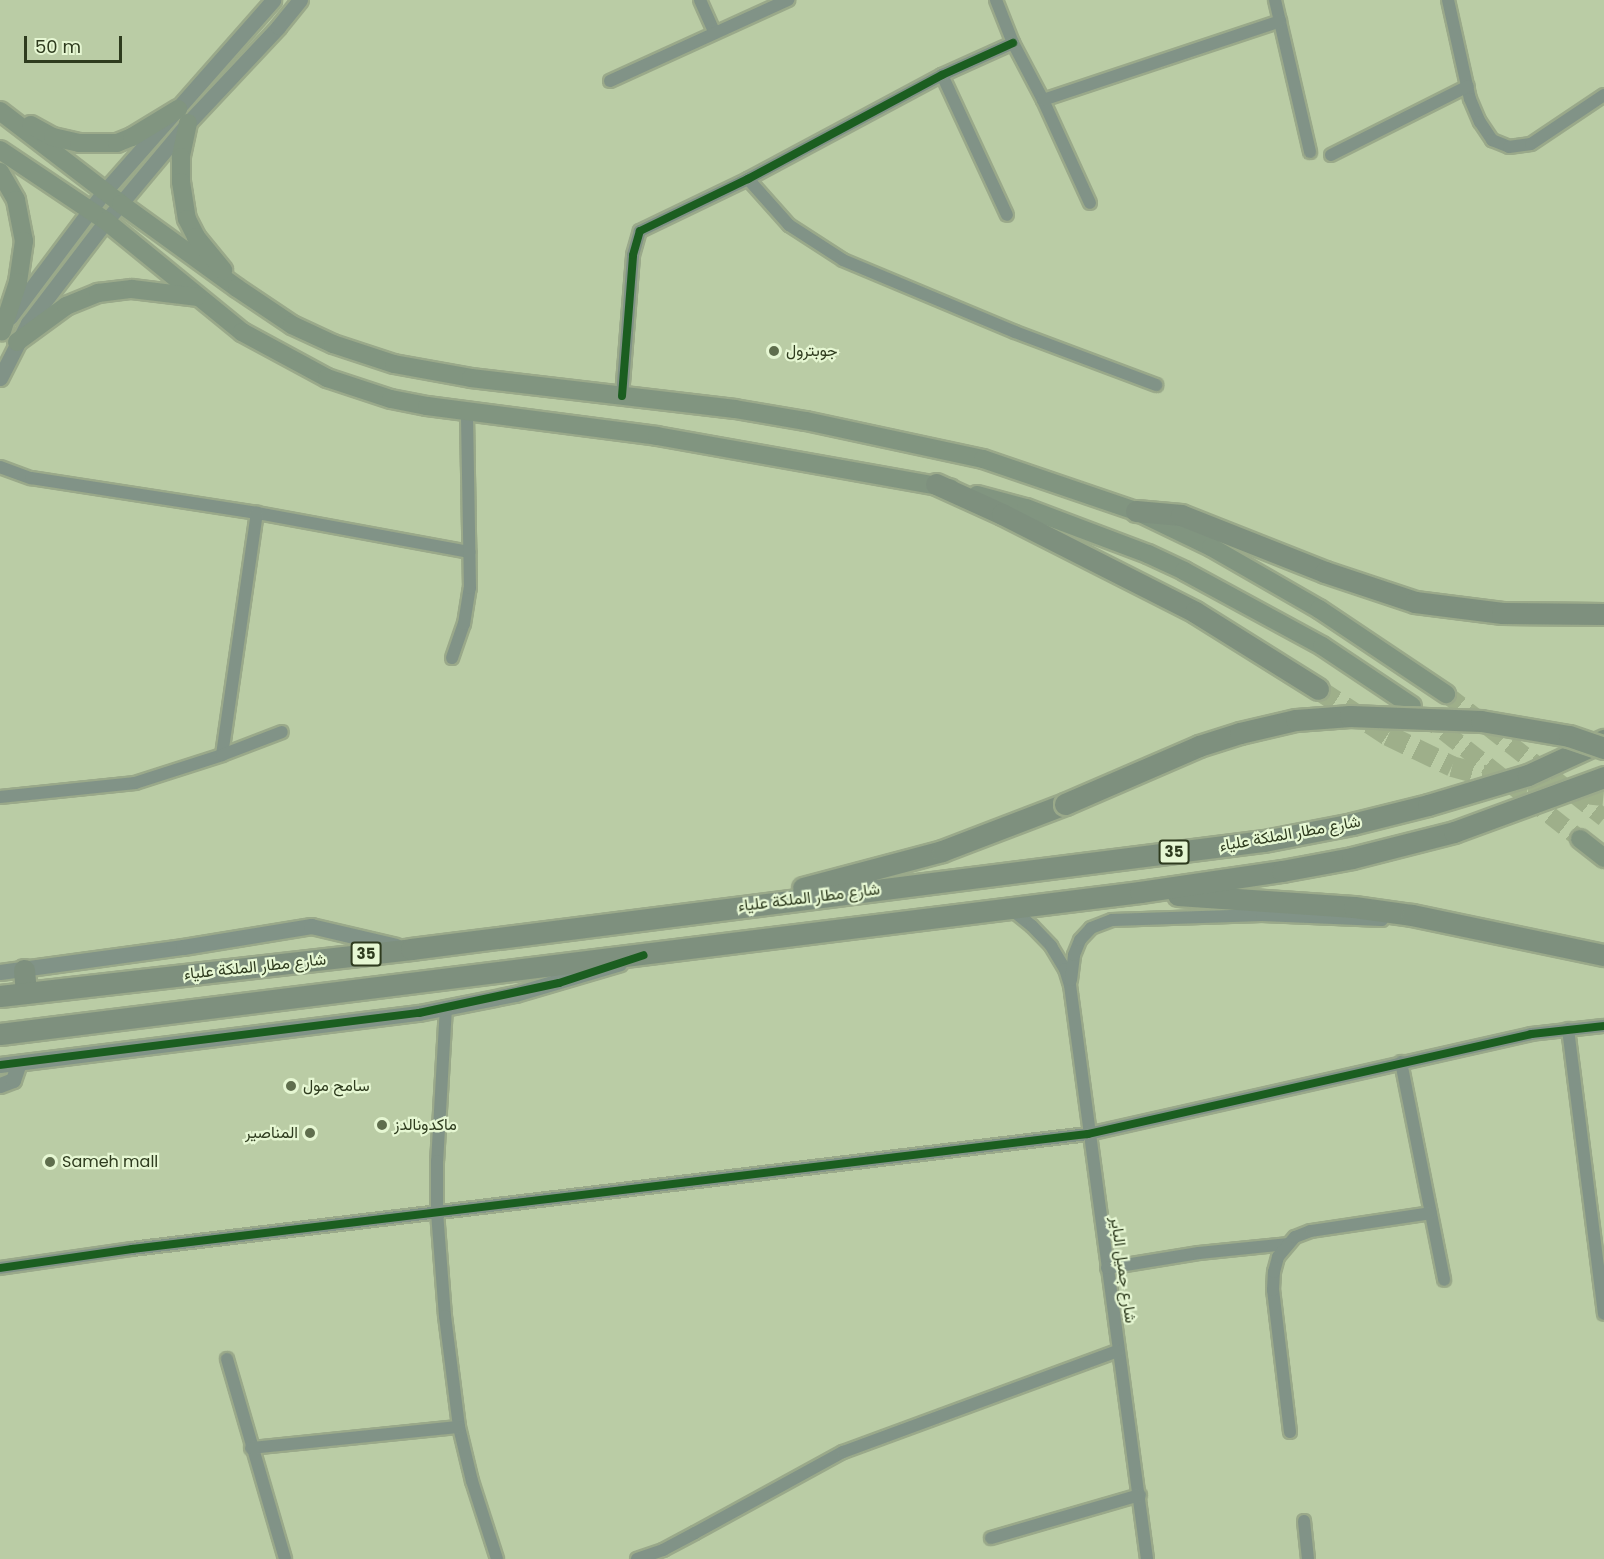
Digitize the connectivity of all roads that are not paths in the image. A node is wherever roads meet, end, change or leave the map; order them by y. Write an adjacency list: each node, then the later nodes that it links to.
1 (273, 0): 17 (street)
2 (300, 0): 17 (street)
3 (700, 0): 9 (street)
4 (788, 0): 9 (street)
5 (996, 0): 10 (street)
6 (1275, 0): 8 (street)
7 (1448, 0): 13 (street)
8 (1280, 21): 15 (street); 19 (street)
9 (715, 33): 12 (street)
10 (1013, 43): 11 (street); 15 (street)
11 (942, 75): 22 (street); 27 (street)
12 (610, 81)
13 (1468, 86): 14 (street); 20 (street)
14 (1604, 95)
15 (1043, 100): 24 (street)
16 (0, 110): 17 (main road); 23 (main road)
17 (183, 116): 23 (street); 25 (street); 29 (main road)
18 (0, 150): 26 (main road)
19 (1310, 152)
20 (1331, 155)
21 (0, 172): 31 (main road)
22 (748, 179): 33 (street); 34 (street)
23 (104, 192): 25 (main road); 26 (street)
24 (1090, 203)
25 (121, 204): 28 (street); 29 (main road)
26 (90, 210): 28 (main road); 31 (street)
27 (1007, 215)
28 (106, 221): 30 (main road); 31 (street)
29 (237, 288): 34 (main road)
30 (197, 297): 31 (main road); 35 (main road)
31 (6, 336): 32 (street)
32 (0, 378)
33 (1156, 385)
34 (622, 396): 38 (main road)
35 (467, 411): 37 (main road); 40 (street)
36 (0, 467): 39 (street)
37 (936, 484): 43 (highway); 45 (main road)
38 (1136, 511): 41 (highway); 44 (main road)
39 (257, 513): 40 (street); 49 (street)
40 (469, 552): 42 (street)
41 (1604, 614)
42 (452, 658)
43 (1318, 689)
44 (1446, 694)
45 (1412, 706)
46 (282, 732): 49 (street)
47 (1604, 740): 55 (highway, شارع مطار الملكة علياء / 35)
48 (1604, 748): 55 (highway, bridge)
49 (222, 755): 51 (street)
50 (1604, 777): 54 (highway, شارع مطار الملكة علياء / 35)
51 (0, 797)
52 (1580, 839): 53 (main road)
53 (1604, 858)
54 (1140, 892): 56 (highway, شارع مطار الملكة علياء / 35); 57 (highway)
55 (731, 908): 58 (highway, شارع مطار الملكة علياء / 35)
56 (1011, 909): 59 (highway, شارع مطار الملكة علياء / 35); 63 (street, شارع جميل الباير)
57 (1412, 915): 60 (highway); 63 (street, شارع جميل الباير)
58 (411, 949): 61 (street); 64 (highway, شارع مطار الملكة علياء / 35)
59 (644, 955): 66 (street); 69 (highway, شارع مطار الملكة علياء / 35)
60 (1604, 955)
61 (24, 970): 62 (street); 64 (highway)
62 (0, 972)
63 (1070, 985): 74 (street, شارع جميل الباير)
64 (26, 993): 65 (highway, شارع مطار الملكة علياء / 35)
65 (0, 996)
66 (446, 1007): 71 (street); 75 (street)
67 (1604, 1026): 68 (street)
68 (1568, 1029): 70 (street); 81 (street)
69 (0, 1034)
70 (1401, 1062): 74 (street); 76 (street)
71 (20, 1063): 72 (street); 73 (street)
72 (0, 1065)
73 (0, 1085)
74 (1088, 1134): 75 (street); 79 (street, شارع جميل الباير)
75 (437, 1212): 78 (street); 84 (street)
76 (1431, 1213): 77 (street); 80 (street)
77 (1287, 1244): 79 (street); 85 (street)
78 (0, 1268)
79 (1107, 1268): 82 (street, شارع جميل الباير)
80 (1444, 1280)
81 (1604, 1314)
82 (1118, 1351): 87 (street, شارع جميل الباير); 92 (street)
83 (226, 1359): 86 (street)
84 (459, 1427): 86 (street); 91 (street)
85 (1290, 1432)
86 (251, 1448): 90 (street)
87 (1140, 1495): 89 (street); 93 (street, شارع جميل الباير)
88 (1304, 1521): 94 (street)
89 (991, 1538)
90 (285, 1559)
91 (497, 1559)
92 (637, 1559)
93 (1147, 1559)
94 (1308, 1559)

